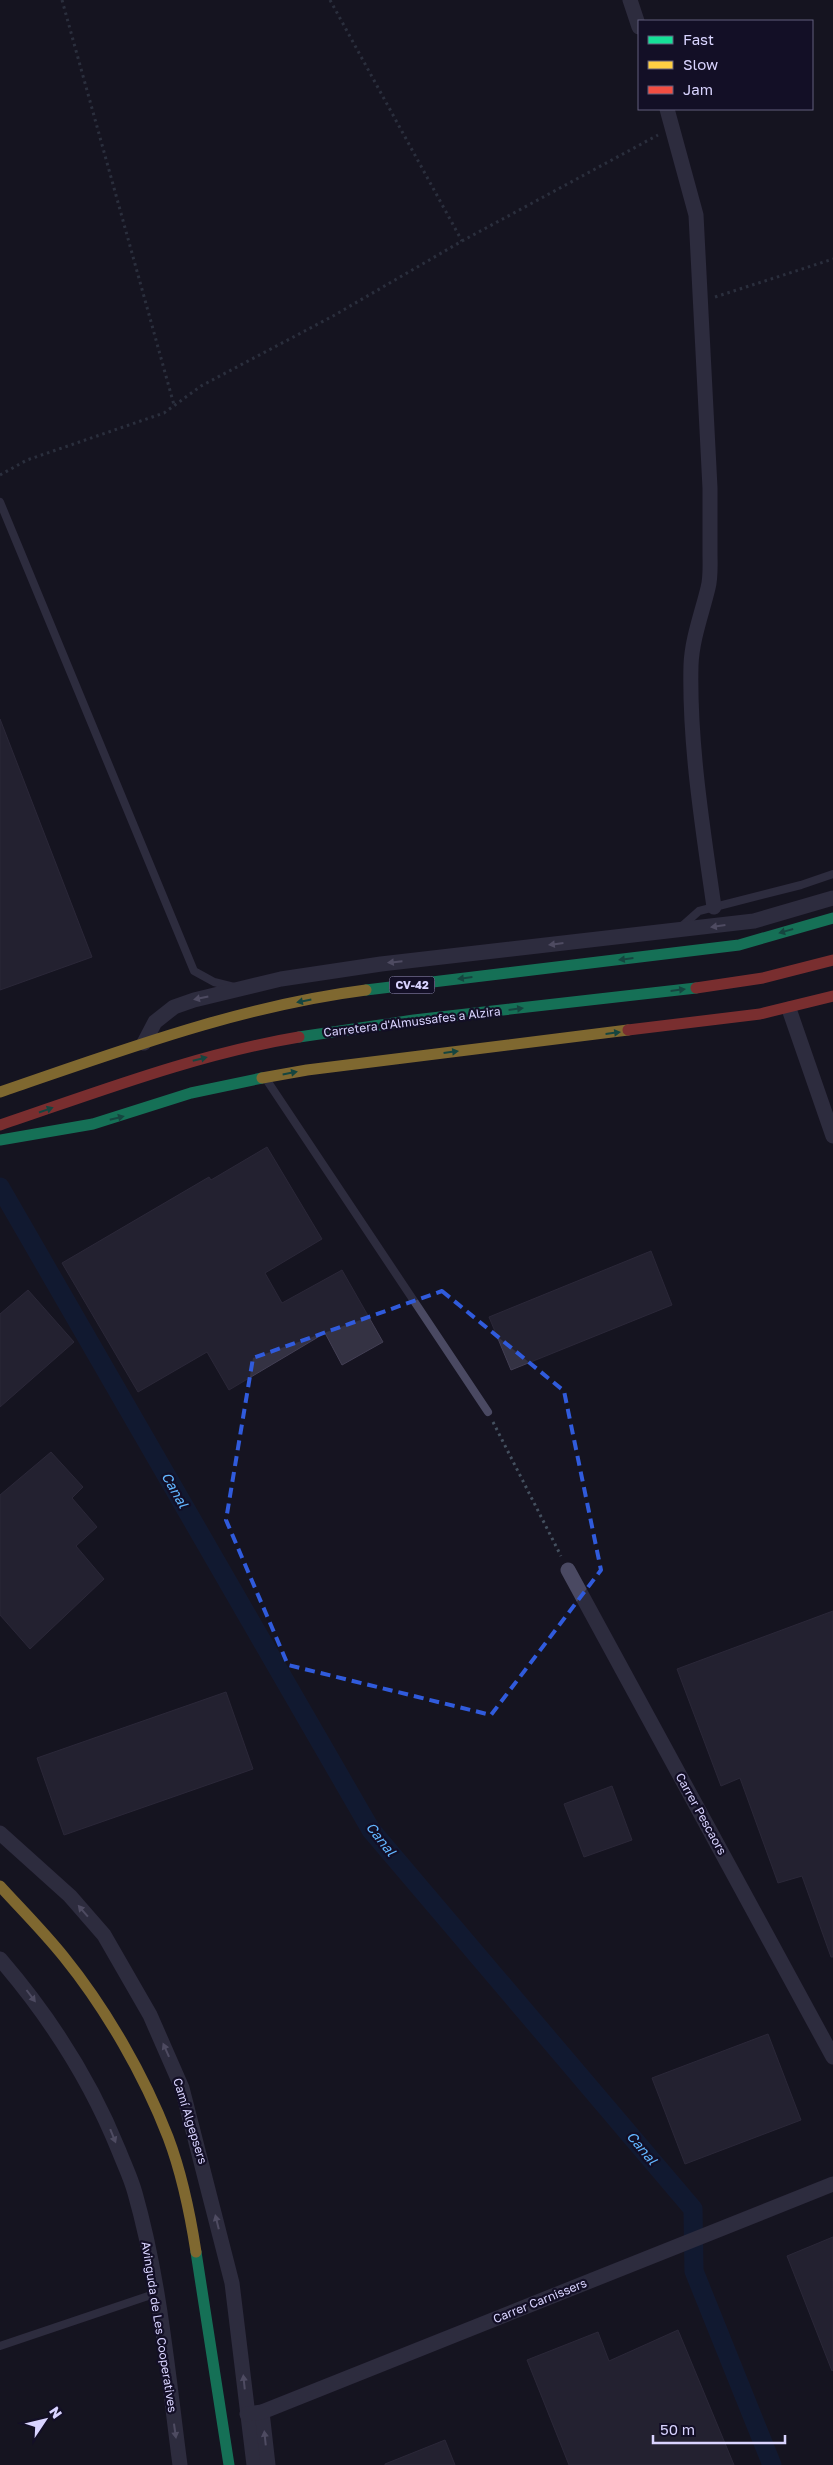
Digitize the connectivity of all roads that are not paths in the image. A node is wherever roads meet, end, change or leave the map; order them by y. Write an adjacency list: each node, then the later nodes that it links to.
1 (630, 0): 2 (street)
2 (638, 23)
3 (668, 110): 7 (street)
4 (0, 502): 11 (lane)
5 (833, 874): 7 (lane)
6 (833, 898): 9 (street, one-way to 9)
7 (714, 907): 9 (lane)
8 (833, 918): 14 (main road, CV-42, one-way to 14)
9 (677, 931): 11 (street, one-way to 11)
10 (833, 960): 17 (main road, Carretera d'Almussafes a Alzira, one-way to 10)
11 (243, 989): 14 (street, one-way to 14)
12 (833, 996): 13 (main road)
13 (789, 1009): 15 (main road, one-way to 13); 18 (street)
14 (144, 1043): 16 (main road, CV-42)
15 (265, 1078): 19 (main road, one-way to 15); 20 (lane)
16 (0, 1092)
17 (0, 1125)
18 (833, 1136)
19 (0, 1140)
20 (488, 1412)
21 (568, 1570): 25 (street, Carrer Pescaors)
22 (0, 1834): 30 (street, Camí Algepsers, one-way to 22)
23 (0, 1886): 32 (main road)
24 (0, 1959): 27 (street, Avinguda de Les Cooperatives, one-way to 27)
25 (833, 2057)
26 (833, 2184): 29 (street, Carrer Carnissers)
27 (156, 2293): 28 (lane); 31 (street, Avinguda de Les Cooperatives, one-way to 31)
28 (0, 2346)
29 (262, 2412): 30 (street, Carrer Carnissers); 34 (street, one-way to 29)
30 (247, 2414): 33 (street, Camí Algepsers)
31 (180, 2465)
32 (229, 2465)
33 (254, 2465)
34 (268, 2465)

